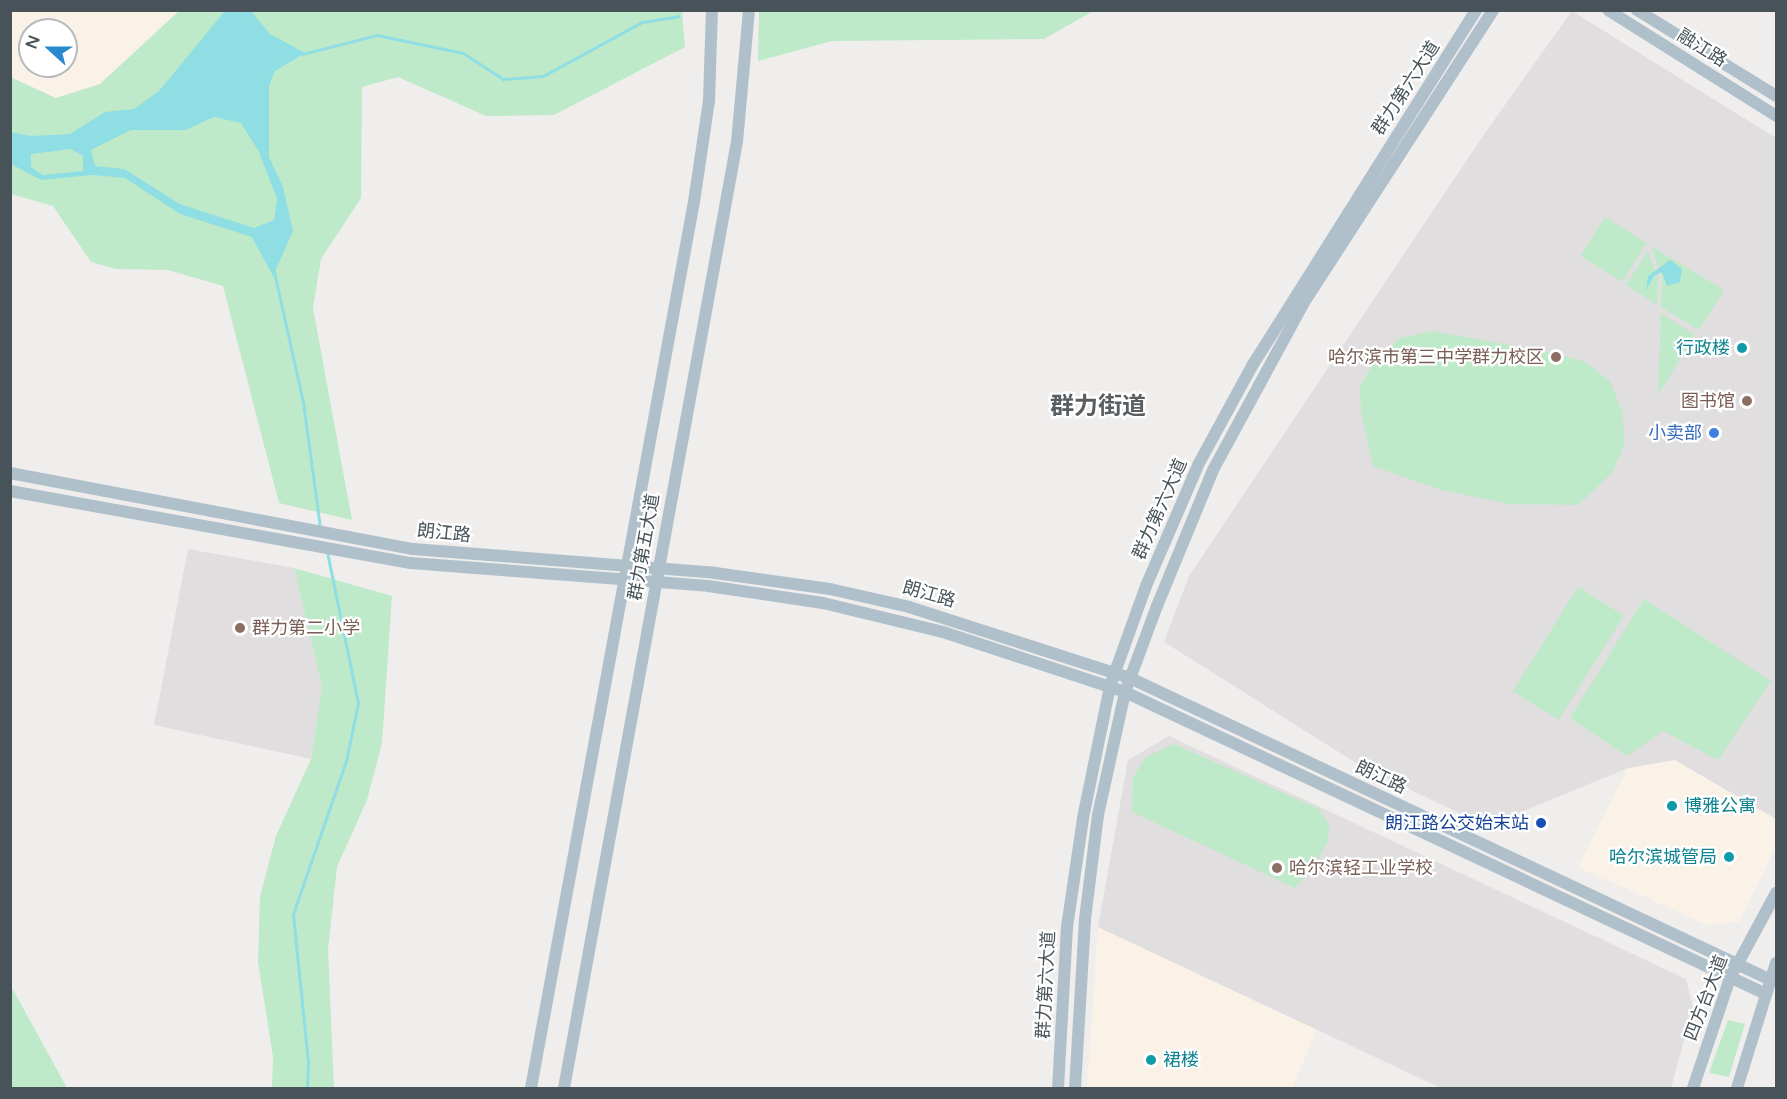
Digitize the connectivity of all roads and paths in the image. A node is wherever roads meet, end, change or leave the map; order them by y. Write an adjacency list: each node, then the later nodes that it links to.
1 (712, 10): 11 (main road, 群力第五大道)
2 (749, 10): 12 (main road, 群力第五大道)
3 (1476, 10): 15 (main road, 群力第六大道)
4 (1492, 10): 16 (main road, 群力第六大道)
5 (1608, 10): 8 (main road, 融江路)
6 (1637, 10): 7 (main road, 融江路)
7 (1776, 96)
8 (1776, 116)
9 (10, 473): 11 (main road, 朗江路)
10 (10, 491): 13 (main road, 朗江路)
11 (628, 566): 12 (main road, 朗江路); 13 (main road, 群力第五大道)
12 (658, 567): 14 (main road, 群力第五大道); 15 (main road, 朗江路)
13 (624, 580): 14 (main road, 朗江路); 25 (main road, 群力第五大道)
14 (656, 582): 17 (main road, 朗江路); 26 (main road, 群力第五大道)
15 (1116, 673): 16 (main road, 朗江路); 17 (main road, 群力第六大道)
16 (1130, 678): 18 (main road, 群力第六大道); 21 (main road, 朗江路)
17 (1110, 686): 18 (main road, 朗江路); 27 (main road, 群力第六大道)
18 (1125, 692): 22 (main road, 朗江路); 28 (main road, 群力第六大道)
19 (1776, 892): 21 (main road, 四方台大道)
20 (1776, 963): 23 (main road)
21 (1736, 965): 22 (main road, 四方台大道); 23 (main road, 朗江路)
22 (1730, 978): 24 (main road, 朗江路); 29 (main road, 四方台大道)
23 (1771, 980): 24 (main road)
24 (1766, 994): 30 (main road)
25 (531, 1089)
26 (564, 1089)
27 (1058, 1089)
28 (1075, 1089)
29 (1693, 1089)
30 (1737, 1089)

